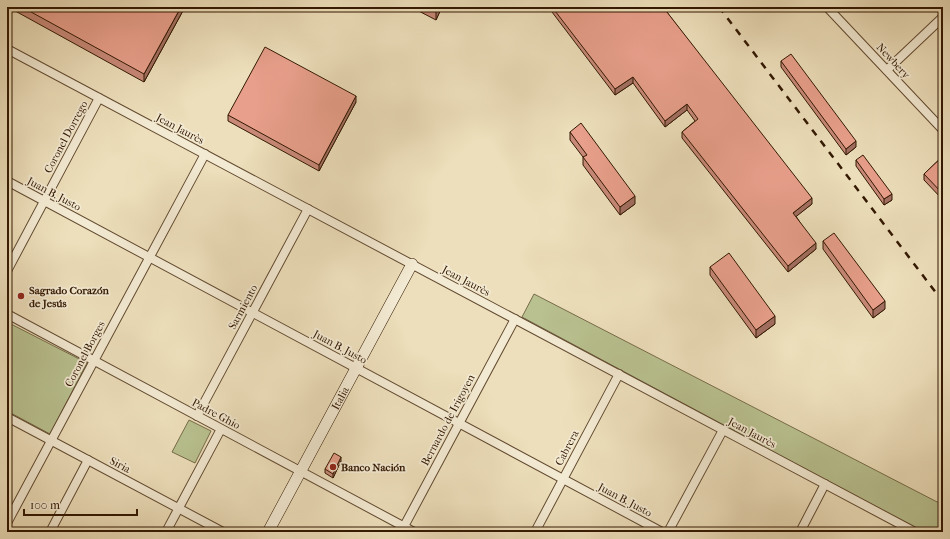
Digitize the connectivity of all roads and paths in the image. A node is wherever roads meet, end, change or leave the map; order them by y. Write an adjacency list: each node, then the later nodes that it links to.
1 (827, 7): 4 (street, Newbery)
2 (943, 17): 4 (street)
3 (7, 49): 5 (street, Jean Jaurès)
4 (887, 70): 6 (street, Newbery)
5 (99, 98): 7 (street, Jean Jaurès); 9 (street, Coronel Dorrego)
6 (943, 130)
7 (205, 154): 10 (street, Jean Jaurès); 11 (street, Coronel Borges)
8 (7, 181): 9 (street, Juan B. Justo)
9 (44, 201): 11 (street, Juan B. Justo); 13 (street, Coronel Dorrego)
10 (308, 209): 12 (street, Jean Jaurès); 14 (street, Sarmiento)
11 (149, 258): 14 (street, Juan B. Justo); 17 (street, Coronel Borges)
12 (412, 264): 16 (street, Jean Jaurès); 18 (street, Italia)
13 (7, 271)
14 (252, 313): 18 (street, Juan B. Justo); 20 (street, Sarmiento)
15 (7, 314): 17 (street, Padre Ghio)
16 (515, 319): 19 (street, Jean Jaurès); 22 (street, Bernardo de Irigoyen)
17 (94, 361): 20 (street, Padre Ghio); 25 (street, Coronel Borges)
18 (356, 369): 22 (street, Juan B. Justo); 27 (street, Italia)
19 (619, 374): 24 (street, Jean Jaurès); 28 (street, Cabrera)
20 (197, 416): 23 (street, Padre Ghio)
21 (7, 417): 25 (street, Siria)
22 (459, 424): 28 (street, Juan B. Justo); 32 (street, Bernardo de Irigoyen)
23 (221, 429): 27 (street, Padre Ghio); 30 (street)
24 (723, 430): 29 (street, Jean Jaurès); 40 (street)
25 (51, 440): 26 (street, Siria); 31 (street, Coronel Borges)
26 (88, 460): 30 (street, Siria); 33 (street)
27 (301, 472): 32 (street, Padre Ghio); 36 (street, Italia)
28 (563, 479): 38 (street, Cabrera); 39 (street, Juan B. Justo)
29 (825, 484): 41 (street); 42 (street, Jean Jaurès)
30 (179, 508): 34 (street); 35 (street, Siria)
31 (7, 523)
32 (403, 529): 37 (street, Padre Ghio)
33 (50, 532)
34 (166, 532)
35 (223, 532)
36 (268, 532)
37 (414, 532)
38 (535, 532)
39 (662, 532)
40 (668, 532)
41 (800, 532)
42 (915, 532)

